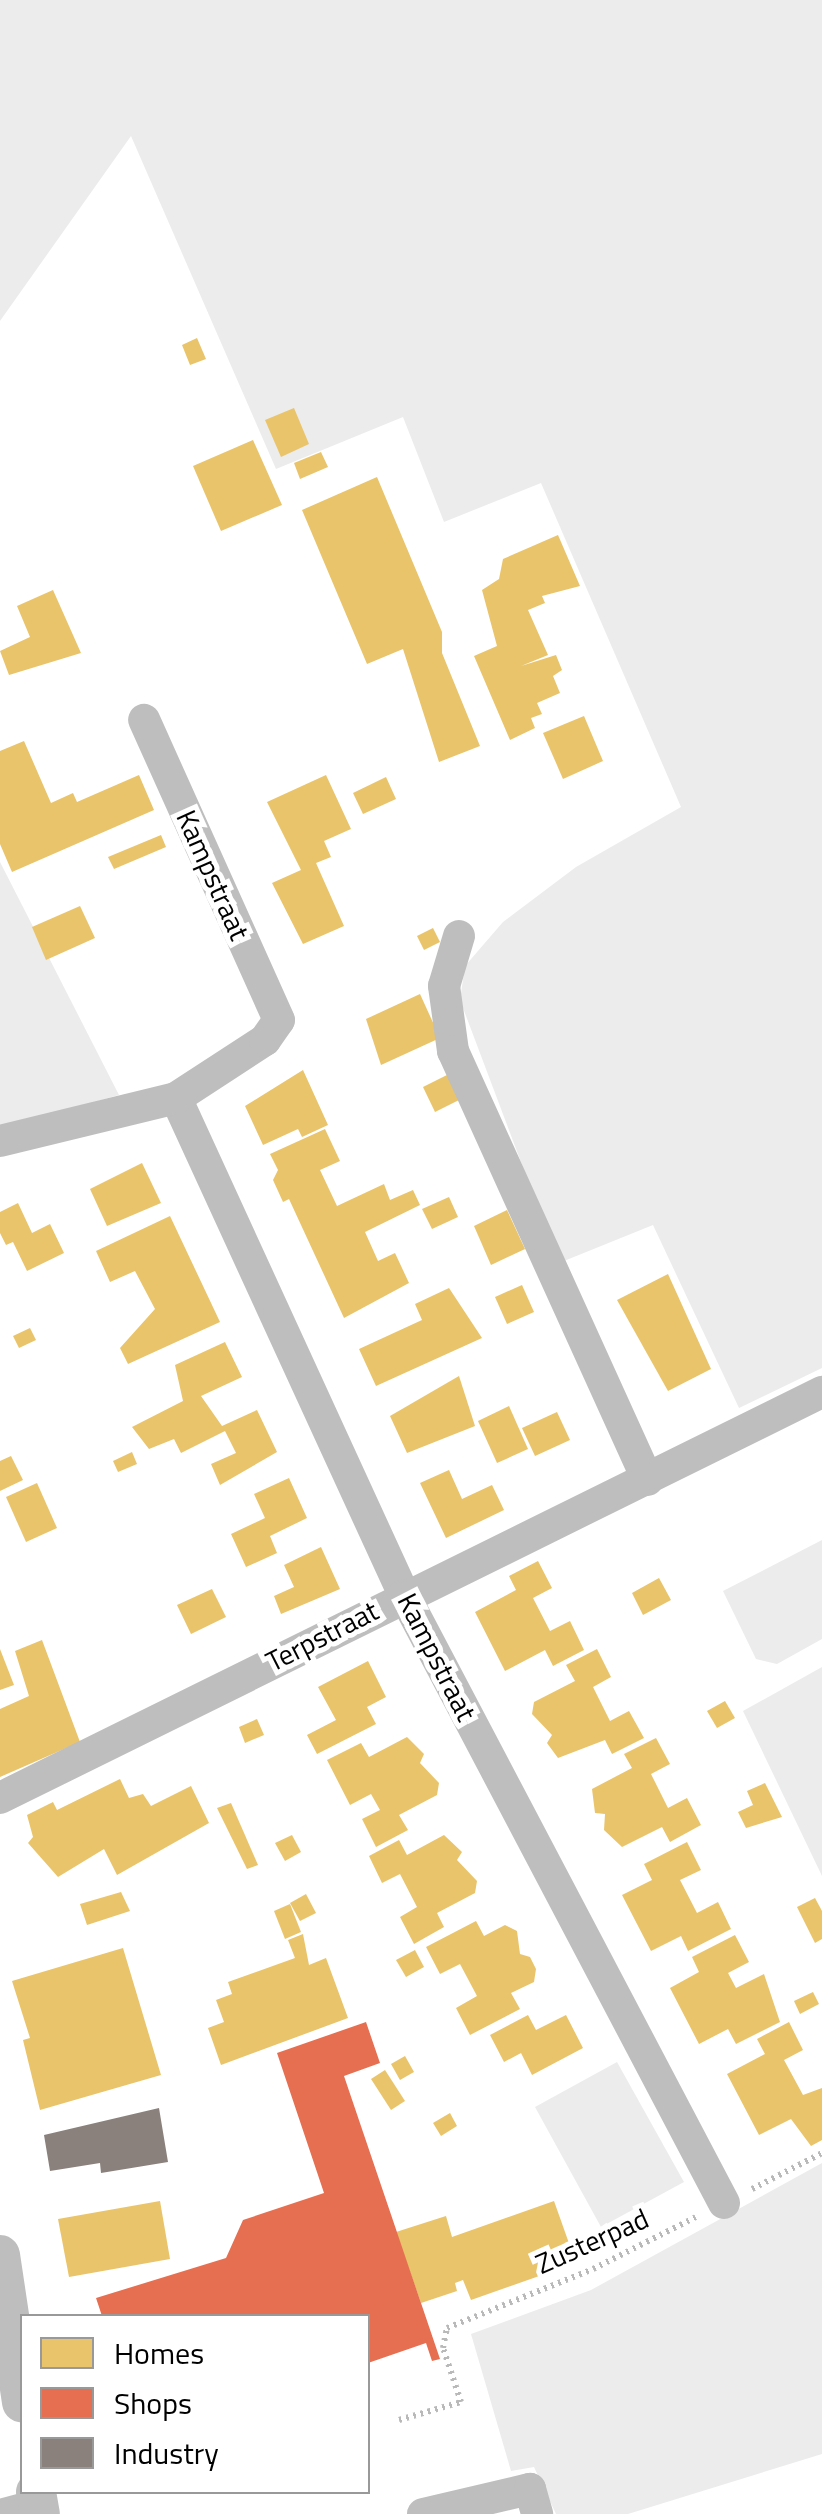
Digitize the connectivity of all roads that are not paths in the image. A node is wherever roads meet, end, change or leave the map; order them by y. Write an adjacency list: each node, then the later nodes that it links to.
1 (144, 720): 3 (street, Kampstraat)
2 (459, 936): 6 (street)
3 (176, 1098): 4 (street, Kampstraat); 7 (street, Kampstraat)
4 (0, 1140)
5 (822, 1392): 6 (street, Terpstraat)
6 (648, 1480): 7 (street, Terpstraat)
7 (404, 1595): 8 (street, Terpstraat); 9 (street, Kampstraat)
8 (0, 1798)
9 (724, 2204)
10 (0, 2255): 11 (street)
11 (20, 2389)
12 (423, 2514): 13 (street)
13 (537, 2514)

